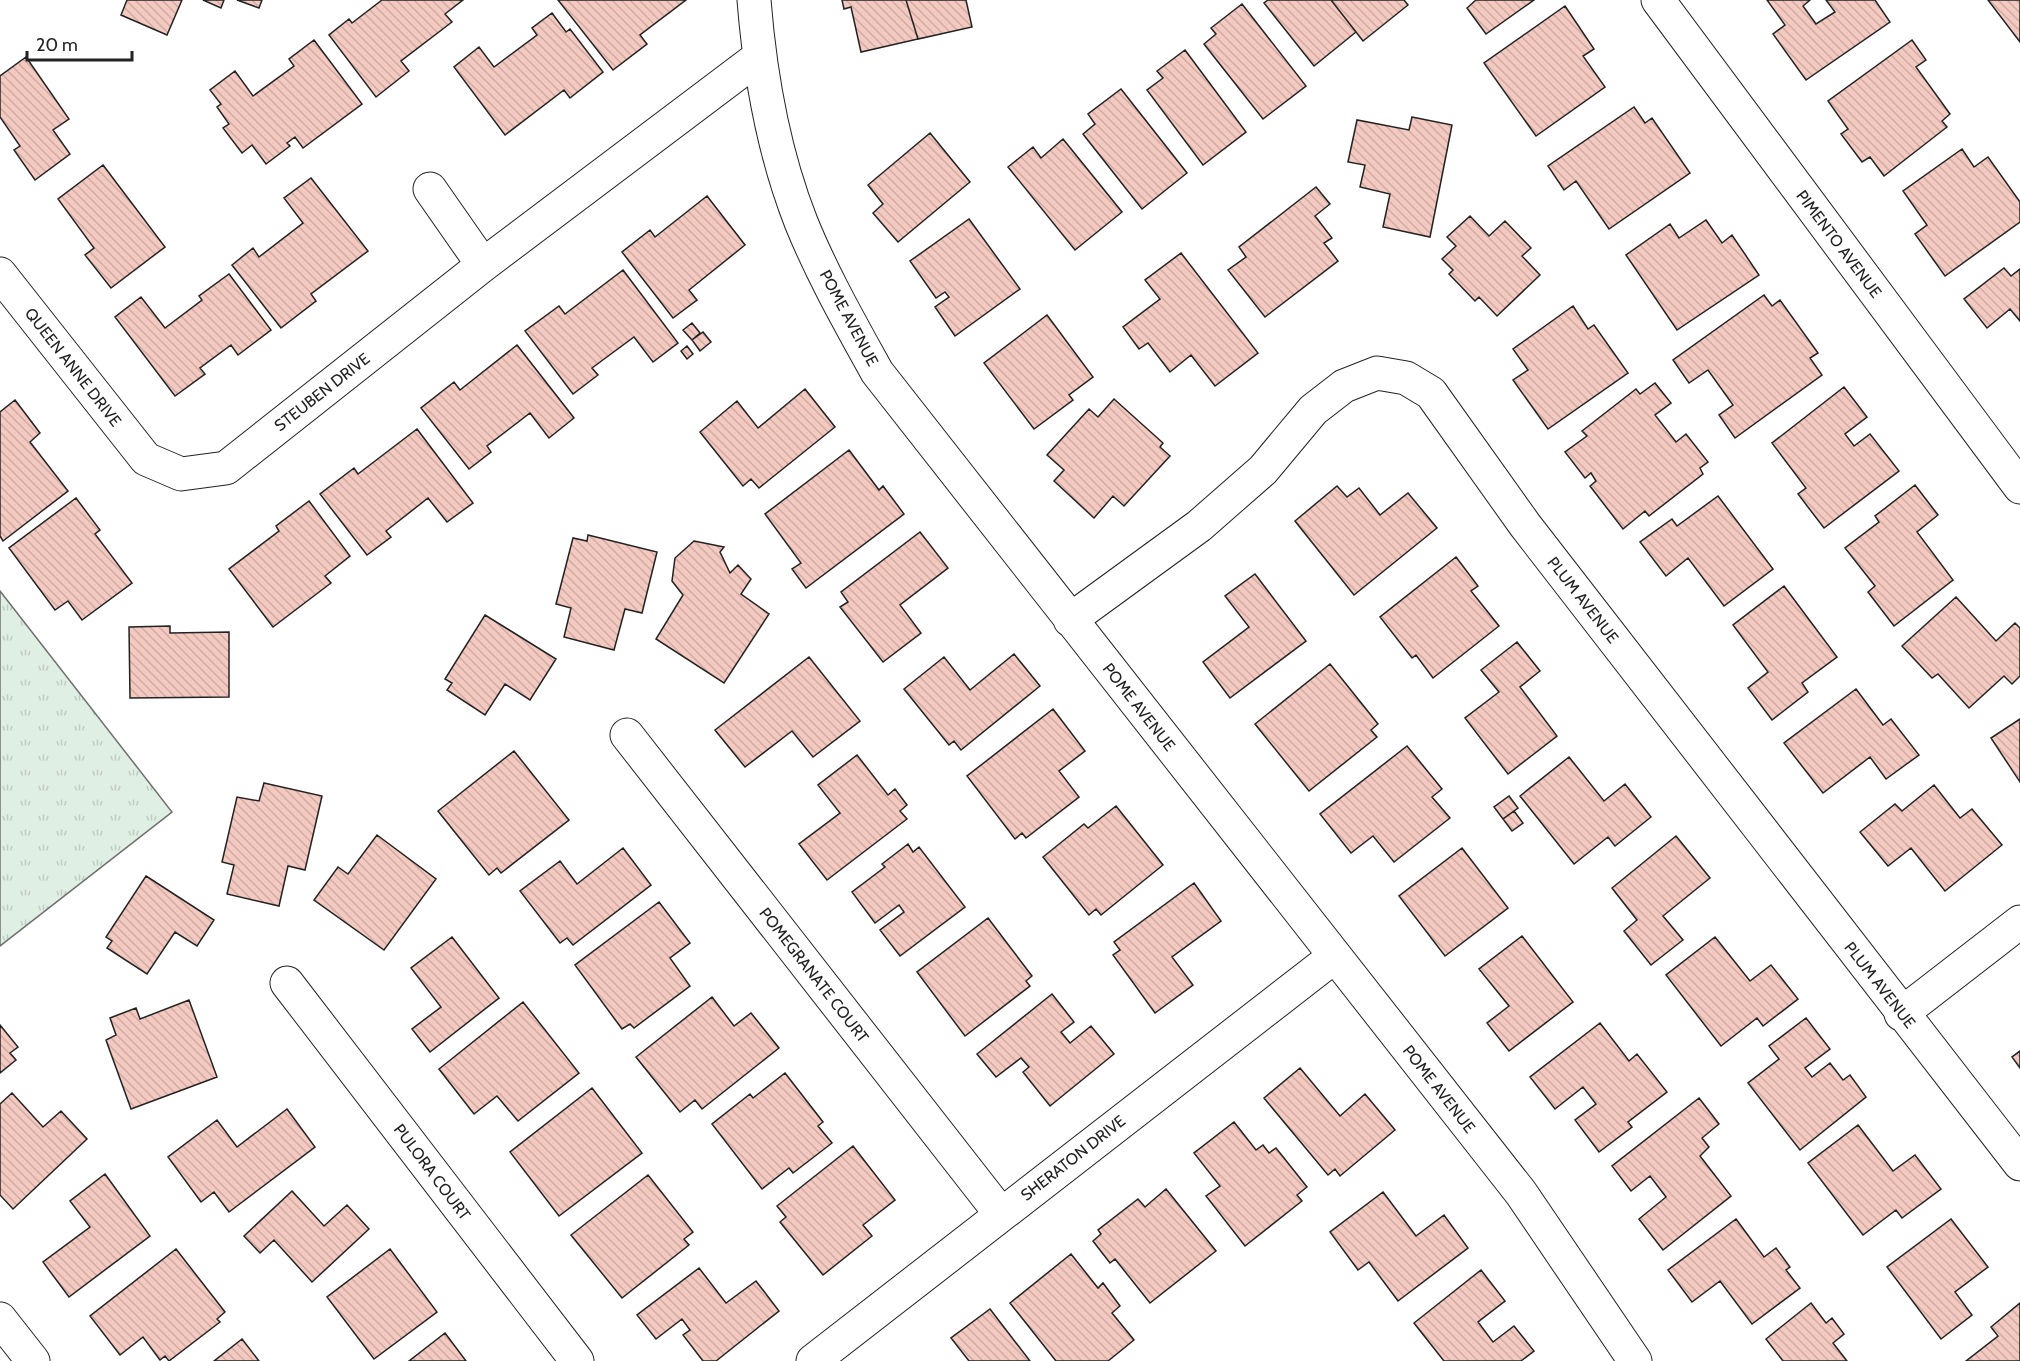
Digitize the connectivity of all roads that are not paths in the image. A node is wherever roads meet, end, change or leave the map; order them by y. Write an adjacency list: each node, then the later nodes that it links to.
1 (753, 0): 3 (street, POME AVENUE)
2 (1658, 0): 8 (street, PIMENTO AVENUE)
3 (759, 57): 5 (street, STEUBEN DRIVE); 9 (street, POME AVENUE)
4 (430, 189): 5 (street)
5 (483, 265): 7 (street, STEUBEN DRIVE)
6 (0, 274): 7 (street, QUEEN ANNE DRIVE)
7 (146, 459)
8 (2020, 487)
9 (1070, 620): 12 (street, POME AVENUE); 14 (street, PLUM AVENUE)
10 (627, 735): 16 (street, POMEGRANATE COURT)
11 (2020, 922): 14 (street)
12 (1335, 956): 16 (street, SHERATON DRIVE); 21 (street, POME AVENUE)
13 (287, 983): 19 (street, PULORA COURT)
14 (1901, 1014): 15 (street, PLUM AVENUE)
15 (2020, 1164)
16 (1002, 1214): 20 (street, SHERATON DRIVE)
17 (0, 1319): 18 (street)
18 (33, 1361)
19 (577, 1361)
20 (813, 1361)
21 (1635, 1361)

